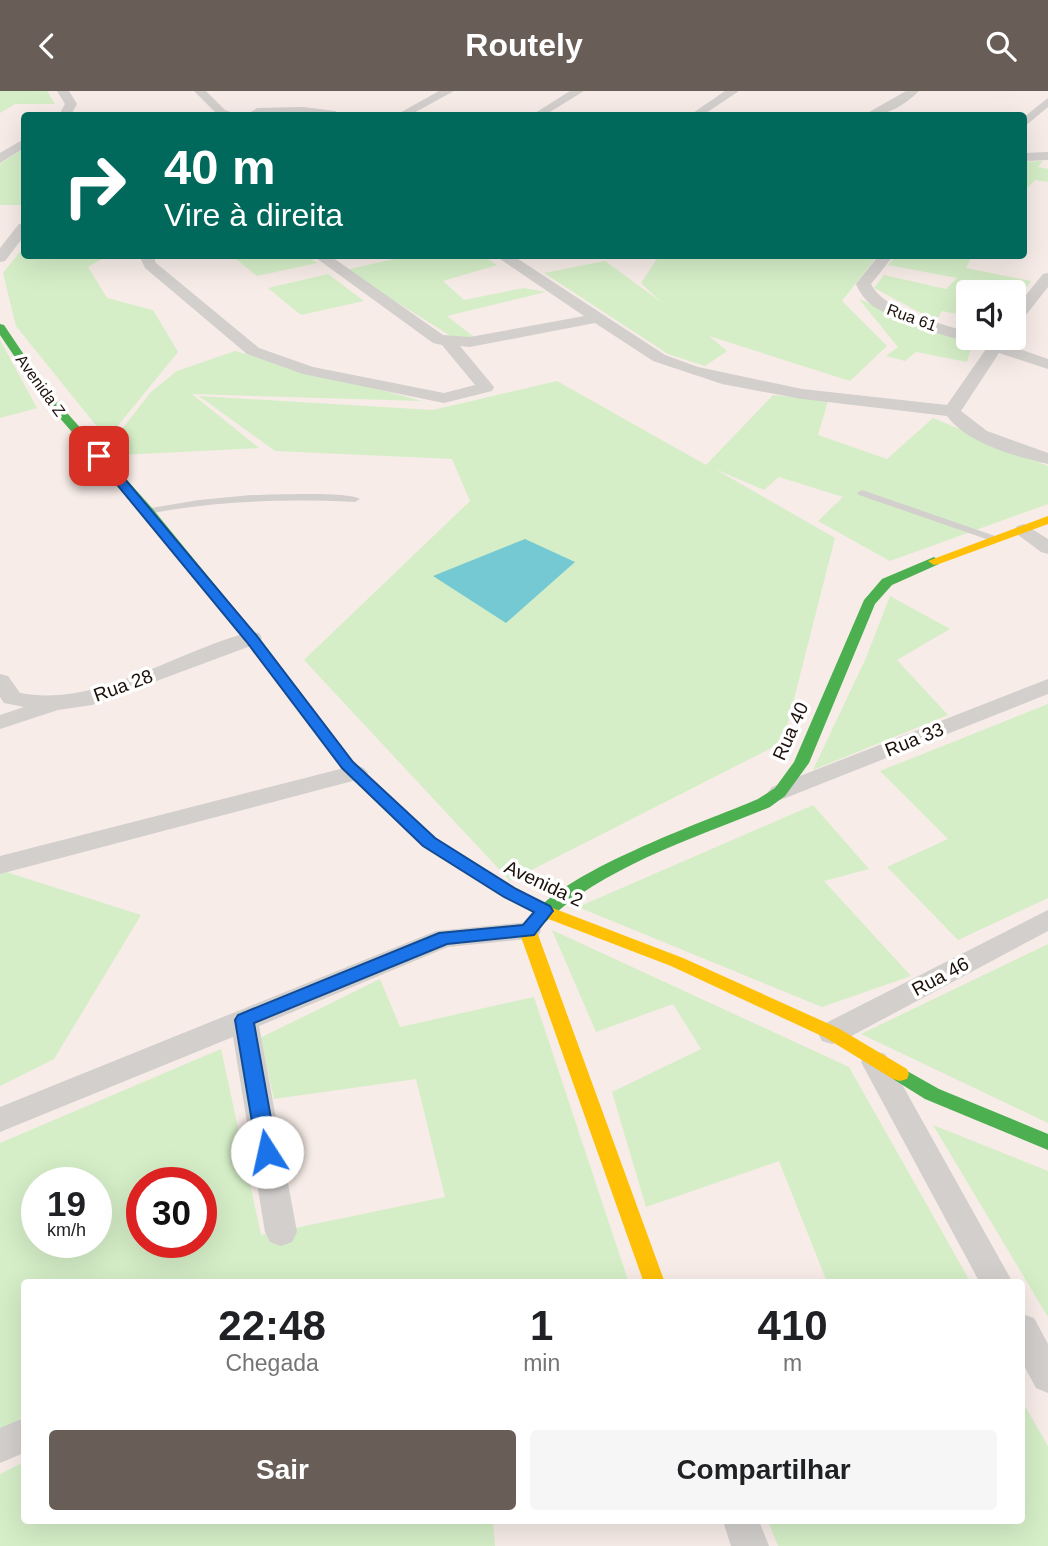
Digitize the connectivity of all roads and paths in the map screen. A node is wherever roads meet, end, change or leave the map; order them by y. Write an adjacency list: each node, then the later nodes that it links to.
1 (63, 91): 9 (street)
2 (200, 91): 10 (street)
3 (447, 91): 14 (street)
4 (579, 91): 15 (street)
5 (733, 91): 16 (street)
6 (913, 91): 17 (street)
7 (290, 96): 11 (street)
8 (1048, 101): 18 (street)
9 (67, 112)
10 (221, 112)
11 (256, 112)
12 (286, 112): 13 (street)
13 (311, 112)
14 (408, 112)
15 (543, 112)
16 (701, 112)
17 (877, 112)
18 (1027, 120)
19 (21, 145): 22 (street)
20 (1048, 156): 21 (street)
21 (1027, 157)
22 (0, 159)
23 (21, 231): 24 (street)
24 (0, 257)
25 (148, 259): 34 (street)
26 (324, 259): 34 (street)
27 (507, 259): 31 (street)
28 (884, 259): 33 (street, Rua 61)
29 (1046, 284): 30 (street)
30 (1026, 307)
31 (597, 318): 34 (street); 38 (street)
32 (0, 327): 42 (street, Avenida Z)
33 (956, 333)
34 (448, 342)
35 (993, 350): 38 (street)
36 (1016, 350): 37 (street, Rua 61)
37 (1048, 364)
38 (952, 411): 39 (street)
39 (1048, 459)
40 (862, 493): 45 (lane)
41 (355, 499): 42 (lane)
42 (144, 507): 47 (street, Avenida 2)
43 (1048, 520): 44 (street, Rua 40)
44 (1024, 530): 45 (street, Rua 40); 46 (street)
45 (995, 539): 53 (street, Rua 40)
46 (1048, 548)
47 (251, 638): 50 (street, Rua 28); 52 (street, Avenida 2)
48 (0, 681): 50 (street, Rua 28)
49 (1048, 686): 53 (street, Rua 33)
50 (56, 704): 51 (street)
51 (0, 722)
52 (356, 773): 54 (street); 56 (street, Avenida 2)
53 (780, 792): 56 (street, Rua 40)
54 (0, 865)
55 (1048, 919): 58 (street, Rua 46)
56 (536, 921): 57 (street); 58 (street, Avenida 2); 63 (street)
57 (244, 1020): 60 (street); 62 (street)
58 (832, 1033): 59 (street, Avenida 2)
59 (873, 1058): 61 (street, Avenida 2); 64 (street)
60 (0, 1120)
61 (1048, 1142)
62 (281, 1232)
63 (654, 1279)
64 (995, 1279)
65 (1025, 1335): 66 (street)
66 (1048, 1377)
67 (21, 1436): 68 (street)
68 (0, 1446)
69 (742, 1524): 70 (street)
70 (750, 1546)

